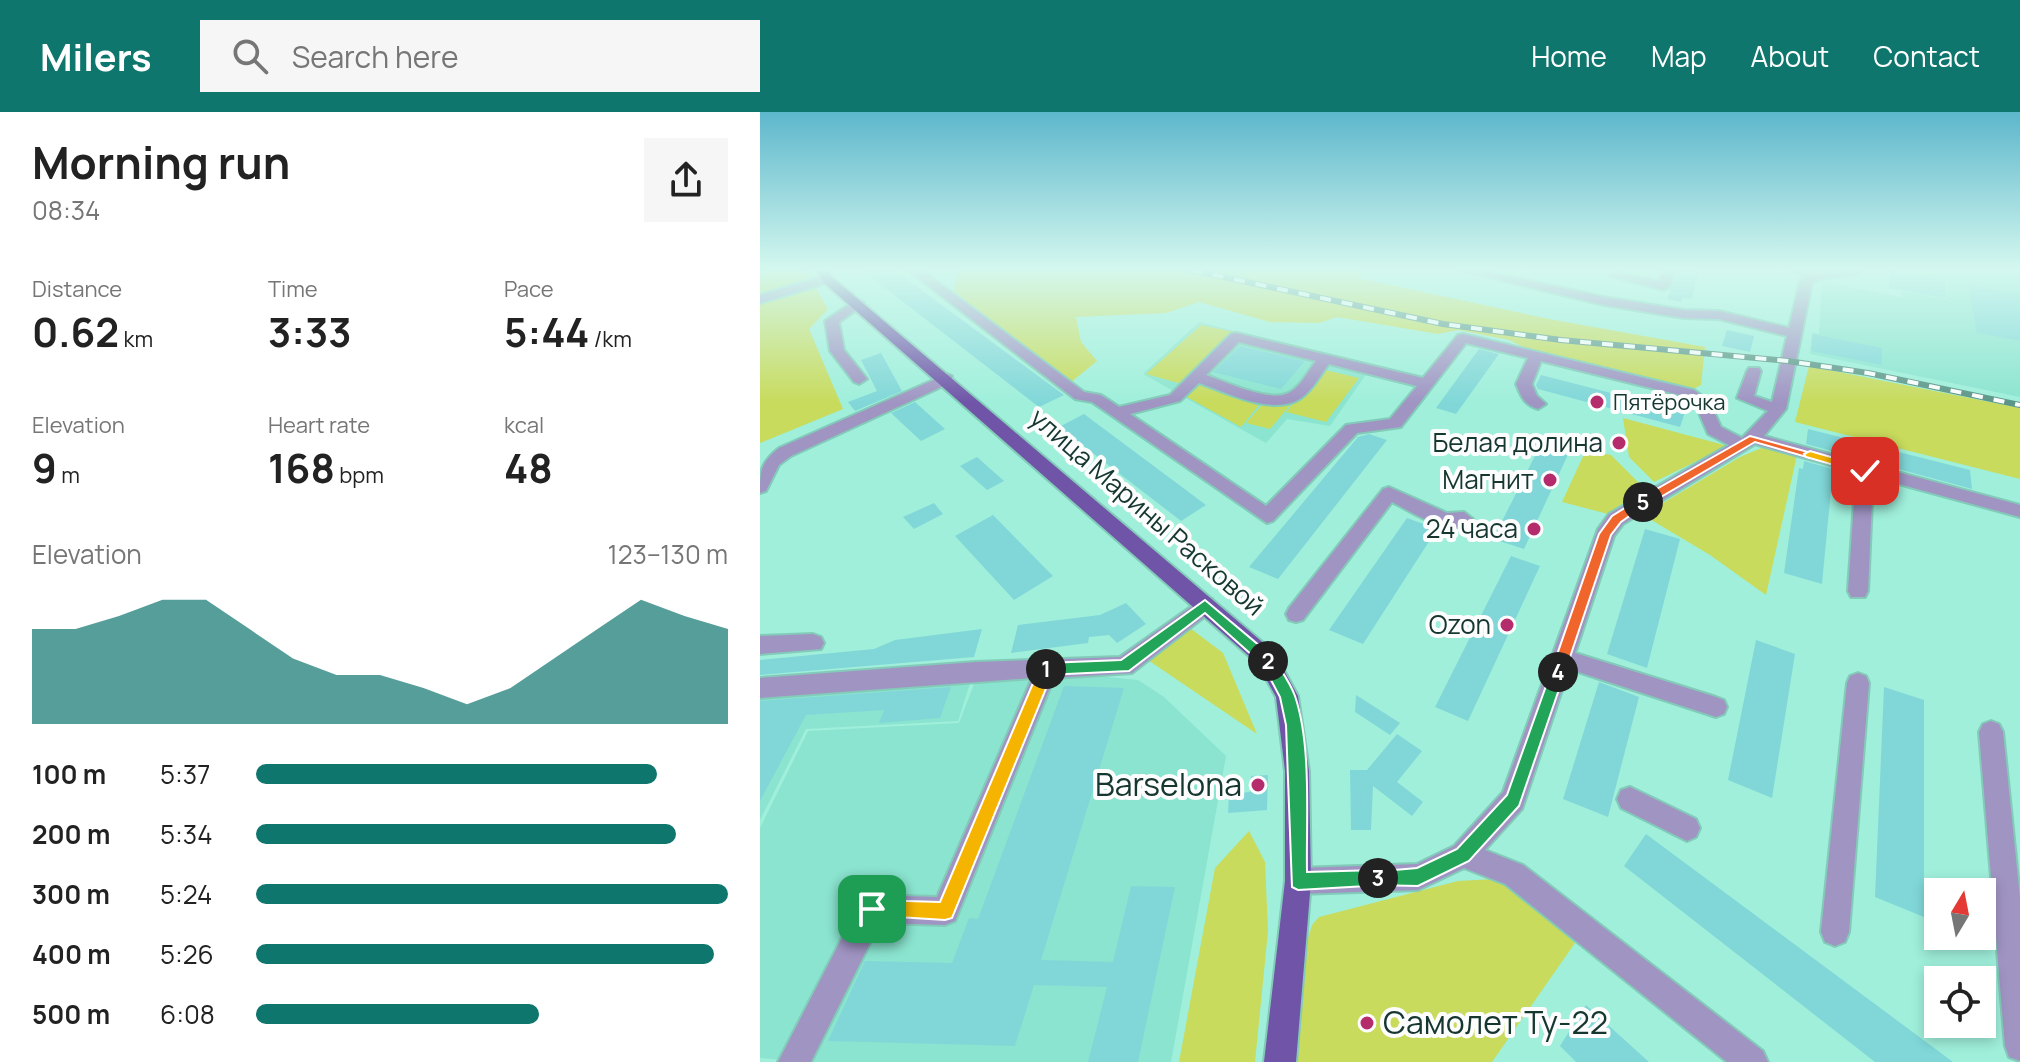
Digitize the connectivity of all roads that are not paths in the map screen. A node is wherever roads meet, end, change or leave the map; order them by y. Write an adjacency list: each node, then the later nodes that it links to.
1 (841, 314): 11 (street)
2 (870, 314): 12 (main road, улица Марины Расковой)
3 (972, 314): 16 (street)
4 (1696, 314): 6 (street)
5 (1798, 314): 6 (street)
6 (1794, 333): 15 (street)
7 (1536, 356): 13 (street); 14 (street); 17 (street)
8 (1325, 359): 10 (street); 10 (street); 13 (street)
9 (1754, 371): 15 (street)
10 (1196, 377): 16 (street)
11 (859, 379)
12 (947, 379): 19 (street); 23 (main road, улица Марины Расковой)
13 (1427, 384): 16 (street)
14 (1538, 404)
15 (1778, 409): 17 (street)
16 (1117, 412)
17 (1748, 441): 18 (street); 27 (street)
18 (1865, 471): 20 (street); 22 (street)
19 (760, 487)
20 (2020, 511)
21 (1464, 519): 24 (street)
22 (1858, 591)
23 (1205, 605): 28 (street); 36 (main road, улица Марины Расковой)
24 (1296, 614)
25 (813, 643): 26 (street)
26 (760, 645)
27 (1563, 658): 31 (street); 35 (street)
28 (1047, 668): 30 (street); 39 (street)
29 (1858, 683): 37 (street)
30 (760, 688)
31 (1716, 707)
32 (1991, 732): 38 (street)
33 (1630, 799): 34 (street)
34 (1687, 828)
35 (1463, 855): 36 (street); 41 (street)
36 (1298, 881): 40 (main road, улица Марины Расковой)
37 (1835, 932)
38 (2020, 1046)
39 (794, 1062)
40 (1280, 1062)
41 (1752, 1062)

